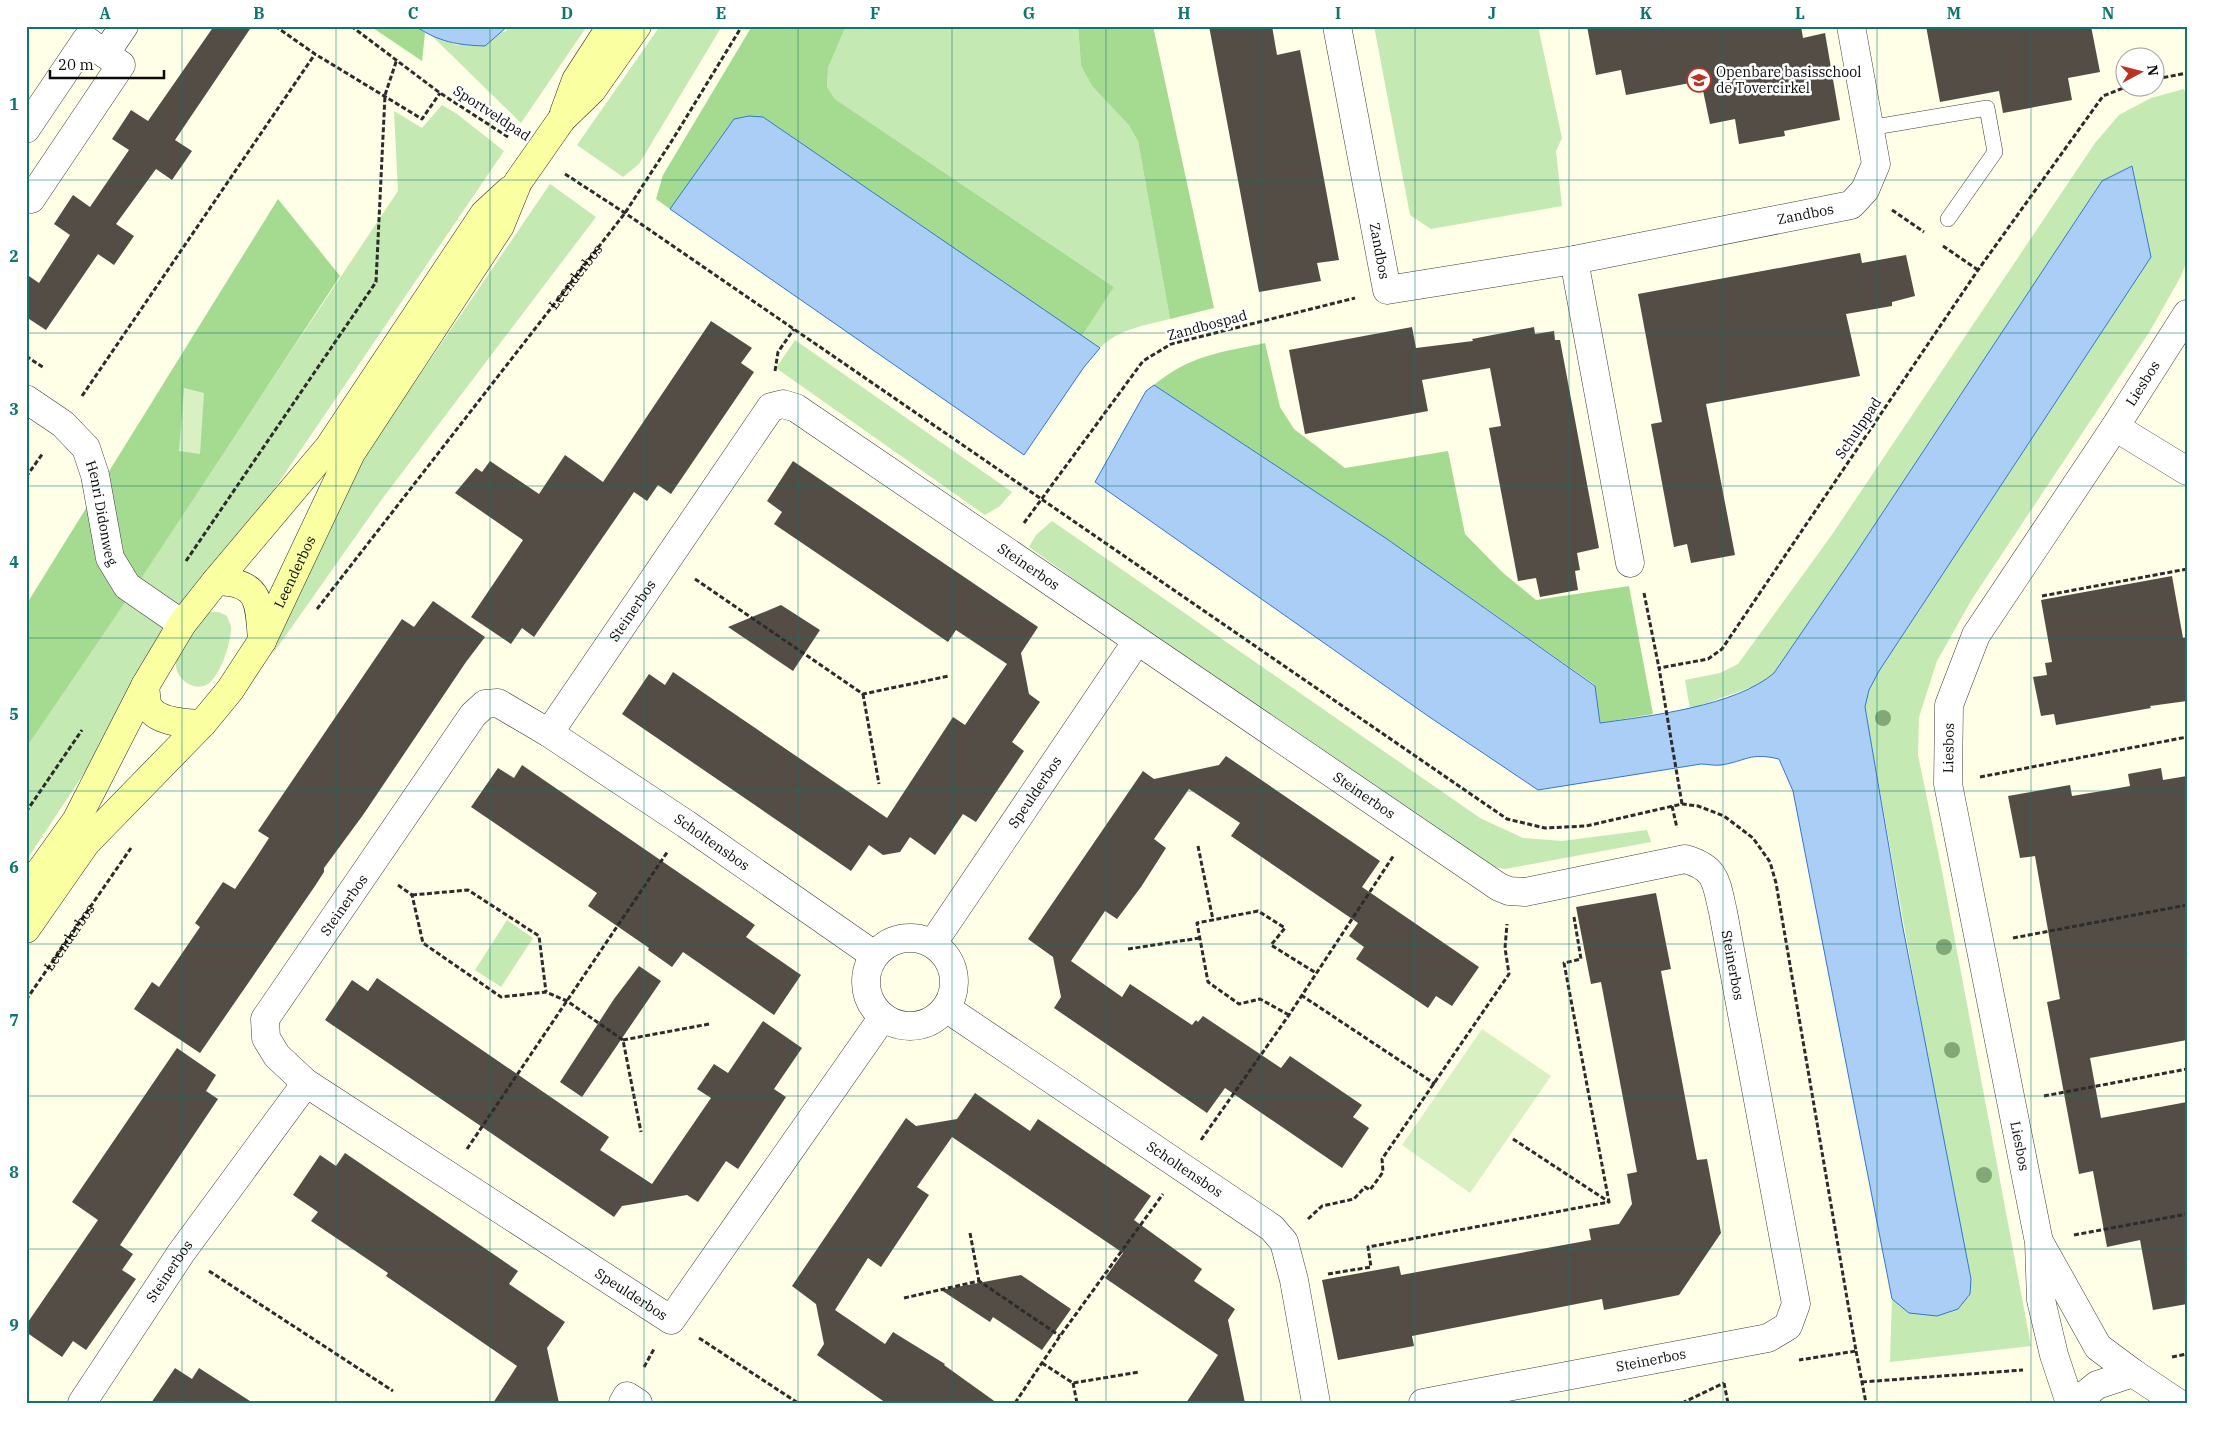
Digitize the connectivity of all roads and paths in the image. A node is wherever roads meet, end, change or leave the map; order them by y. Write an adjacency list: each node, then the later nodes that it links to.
1 (124, 26): 9 (street)
2 (275, 26): 10 (path)
3 (351, 26): 11 (path, Sportveldpad)
4 (611, 26): 17 (main road, Leenderbos)
5 (637, 26): 17 (main road, Leenderbos)
6 (742, 26): 24 (path, Leenderbos)
7 (1337, 26): 27 (street, Zandbos)
8 (1851, 26): 18 (street, Zandbos)
9 (105, 54): 19 (street); 23 (street)
10 (315, 54): 16 (path); 32 (path)
11 (397, 59): 15 (path, Sportveldpad); 16 (path)
12 (2187, 73): 13 (path)
13 (2166, 77)
14 (2116, 91): 47 (path, Schulppad)
15 (440, 93): 16 (path); 20 (path, Sportveldpad)
16 (384, 95): 43 (path)
17 (562, 119): 22 (main road, Leenderbos, bridge)
18 (1869, 128): 25 (lane); 26 (street, Zandbos)
19 (26, 129)
20 (513, 140)
21 (561, 172): 24 (path)
22 (518, 182): 41 (main road, Leenderbos); 45 (main road, Leenderbos)
23 (26, 195)
24 (625, 213): 38 (path, Leenderbos)
25 (1948, 219)
26 (1574, 260): 27 (street, Zandbos); 39 (street)
27 (1387, 290): 36 (path, Zandbospad)
28 (2187, 314): 33 (street, Liesbos)
29 (794, 329): 31 (path)
30 (26, 399): 32 (street, Henri Didonweg)
31 (771, 407): 37 (street, Steinerbos); 46 (street, Steinerbos)
32 (63, 424): 35 (path); 43 (street, Henri Didonweg)
33 (2116, 427): 34 (street); 42 (street, Liesbos)
34 (2187, 471)
35 (26, 477)
36 (1041, 499)
37 (666, 559): 50 (path); 52 (street, Steinerbos)
38 (354, 562)
39 (1630, 563): 47 (path)
40 (2187, 569): 42 (path)
41 (216, 581): 44 (main road, Leenderbos); 45 (main road)
42 (2010, 584): 55 (street, Liesbos)
43 (155, 606): 44 (street, Henri Didonweg)
44 (182, 624): 49 (main road, Leenderbos)
45 (262, 641): 51 (main road, Leenderbos)
46 (1137, 641): 58 (street, Steinerbos); 70 (street, Speulderbos)
47 (1659, 668): 56 (path)
48 (949, 676): 50 (path)
49 (145, 686): 51 (main road); 63 (main road, Leenderbos)
50 (863, 694): 54 (path)
51 (202, 724): 68 (main road, Leenderbos)
52 (549, 733): 57 (street, Scholtensbos); 60 (street, Steinerbos)
53 (2187, 737): 55 (path)
54 (879, 784)
55 (1948, 784): 71 (street, Liesbos)
56 (1682, 804)
57 (686, 824): 73 (street, Scholtensbos); 78 (path)
58 (1413, 828): 64 (street, Steinerbos); 74 (path)
59 (1198, 846): 67 (path)
60 (371, 867): 65 (path); 85 (street, Steinerbos)
61 (113, 873): 77 (path, Leenderbos)
62 (1567, 882): 64 (street, Steinerbos); 92 (path); 116 (street, Steinerbos)
63 (26, 891)
64 (1509, 891): 86 (path)
65 (412, 895): 75 (path); 75 (path)
66 (2187, 905): 71 (path)
67 (1213, 920): 69 (path); 74 (path)
68 (26, 930)
69 (1200, 938): 72 (path); 80 (path)
70 (933, 943): 73 (street); 79 (street)
71 (1980, 944): 87 (street, Liesbos)
72 (1128, 949)
73 (874, 955): 81 (street)
74 (1316, 973): 76 (path)
75 (546, 992): 78 (path)
76 (1301, 995): 80 (path); 86 (path)
77 (26, 1000)
78 (567, 1001): 83 (path); 91 (path)
79 (946, 1008): 81 (street); 90 (street, Scholtensbos)
80 (1289, 1015): 90 (path)
81 (883, 1017): 101 (street, Speulderbos)
82 (709, 1024): 83 (path)
83 (623, 1040): 88 (path)
84 (2187, 1069): 87 (path)
85 (306, 1083): 91 (street, Speulderbos); 97 (street, Steinerbos)
86 (1435, 1084): 95 (path)
87 (2011, 1102): 96 (street, Liesbos)
88 (641, 1132)
89 (1513, 1139): 92 (path)
90 (1182, 1168): 95 (street, Scholtensbos); 102 (path)
91 (448, 1177): 101 (street, Speulderbos)
92 (1609, 1202): 98 (path)
93 (2187, 1214): 96 (path)
94 (970, 1234): 99 (path)
95 (1284, 1242): 98 (street, Scholtensbos)
96 (2039, 1242): 106 (street, Liesbos); 119 (street, Liesbos)
97 (181, 1253): 109 (path); 111 (street, Steinerbos)
98 (1294, 1280): 115 (street, Scholtensbos)
99 (979, 1281): 100 (path); 102 (path)
100 (904, 1298)
101 (671, 1320): 110 (path); 112 (path)
102 (1060, 1336): 104 (path)
103 (1856, 1351): 118 (path)
104 (1042, 1363): 108 (path); 113 (path)
105 (1139, 1372): 108 (path)
106 (2133, 1373): 120 (street); 121 (street, Liesbos)
107 (1724, 1383): 117 (path)
108 (1073, 1384): 114 (path)
109 (393, 1391)
110 (629, 1400)
111 (82, 1403)
112 (798, 1403)
113 (1015, 1403)
114 (1076, 1403)
115 (1316, 1403)
116 (1423, 1403)
117 (1728, 1403)
118 (1866, 1403)
119 (2070, 1403)
120 (2075, 1403)
121 (2178, 1403)

